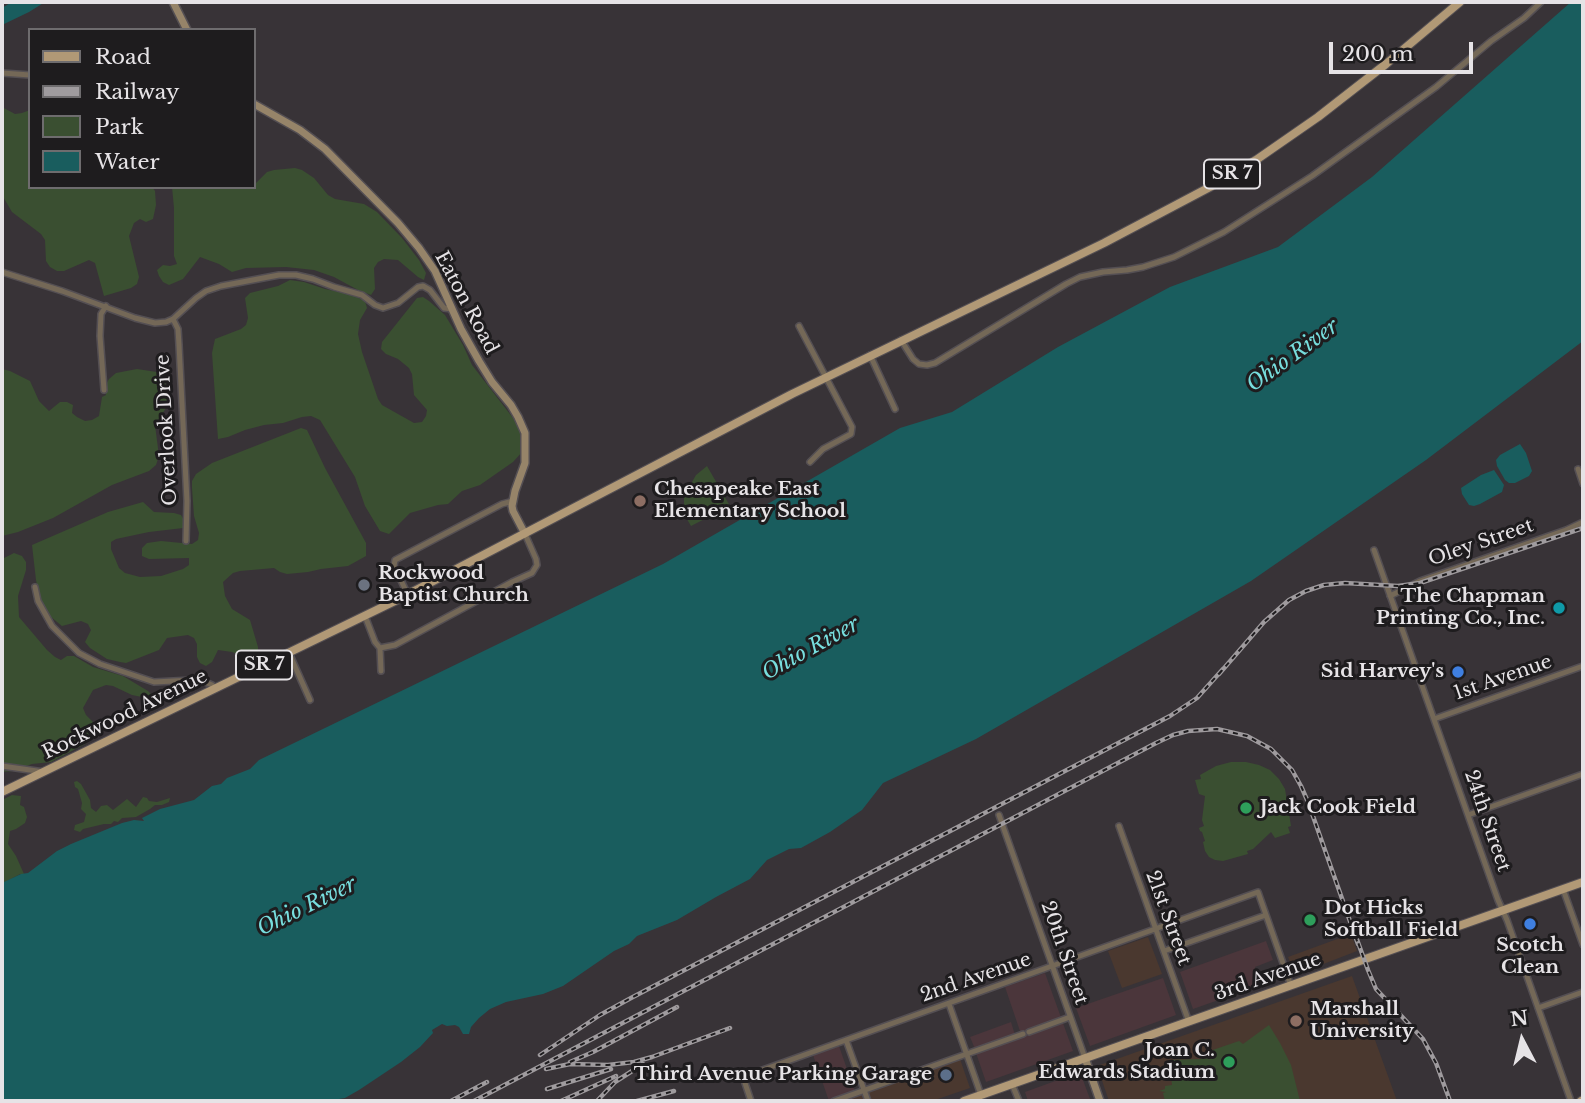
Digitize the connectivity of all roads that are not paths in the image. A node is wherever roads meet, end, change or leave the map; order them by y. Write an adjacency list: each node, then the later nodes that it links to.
1 (173, 2): 4 (street)
2 (1460, 2): 13 (main road, SR 7)
3 (1541, 2): 13 (street)
4 (186, 28)
5 (2, 73): 6 (street)
6 (28, 75)
7 (258, 110): 10 (street, Eaton Road)
8 (2, 272): 9 (street)
9 (106, 306): 11 (street); 16 (street)
10 (452, 309): 11 (street); 21 (street, Eaton Road)
11 (173, 319): 24 (street, Overlook Drive)
12 (799, 326): 15 (street)
13 (901, 341): 14 (main road, SR 7)
14 (870, 355): 15 (main road, SR 7); 17 (street)
15 (826, 377): 18 (street); 23 (main road, SR 7)
16 (104, 390)
17 (895, 409)
18 (810, 462)
19 (1578, 469): 20 (street)
20 (1583, 484)
21 (513, 501): 23 (street); 27 (street)
22 (1583, 522): 28 (street, Oley Street)
23 (525, 534): 27 (main road, Rockwood Avenue / SR 7); 30 (street)
24 (186, 541)
25 (1374, 550): 28 (street, 24th Street)
26 (35, 587): 34 (street)
27 (408, 595): 29 (main road, Rockwood Avenue / SR 7)
28 (1391, 596): 36 (street, 24th Street)
29 (365, 616): 30 (street); 31 (main road, Rockwood Avenue / SR 7)
30 (380, 648): 33 (street)
31 (289, 653): 34 (main road, Rockwood Avenue / SR 7); 35 (street)
32 (1583, 666): 36 (street, 1st Avenue)
33 (381, 671)
34 (215, 689): 38 (main road, Rockwood Avenue / SR 7)
35 (310, 700)
36 (1434, 719): 41 (street, 24th Street)
37 (2, 766): 38 (street)
38 (45, 772): 40 (main road, Rockwood Avenue / SR 7)
39 (1583, 774): 41 (street)
40 (2, 792)
41 (1468, 815): 46 (street, 24th Street)
42 (999, 816): 51 (street, 20th Street)
43 (1119, 826): 48 (street, 21st Street)
44 (1583, 882): 45 (main road, 3rd Avenue)
45 (1563, 889): 46 (main road, 3rd Avenue); 49 (street)
46 (1503, 910): 52 (main road, 3rd Avenue); 55 (street, 24th Street)
47 (1266, 915): 48 (street, 2nd Avenue); 50 (street); 52 (street)
48 (1156, 928): 50 (street, 21st Street); 51 (street, 2nd Avenue)
49 (1583, 945)
50 (1164, 951): 57 (street, 21st Street)
51 (1052, 967): 54 (street, 2nd Avenue); 56 (street, 20th Street)
52 (1291, 986): 57 (main road, 3rd Avenue)
53 (1583, 992): 55 (street)
54 (949, 1004): 58 (street, 2nd Avenue); 59 (street)
55 (1538, 1008): 70 (street, 24th Street)
56 (1070, 1017): 59 (street); 60 (street, 20th Street)
57 (1189, 1022): 60 (main road, 3rd Avenue)
58 (846, 1040): 62 (street); 64 (street, 2nd Avenue)
59 (967, 1054): 62 (street); 63 (street)
60 (1085, 1058): 61 (main road, 3rd Avenue); 69 (street, 20th Street)
61 (1012, 1084): 63 (main road, 3rd Avenue); 68 (street)
62 (864, 1090): 65 (street); 66 (street)
63 (981, 1095): 67 (main road, 3rd Avenue)
64 (751, 1101)
65 (834, 1101)
66 (868, 1101)
67 (964, 1101)
68 (1019, 1101)
69 (1097, 1101)
70 (1571, 1101)

